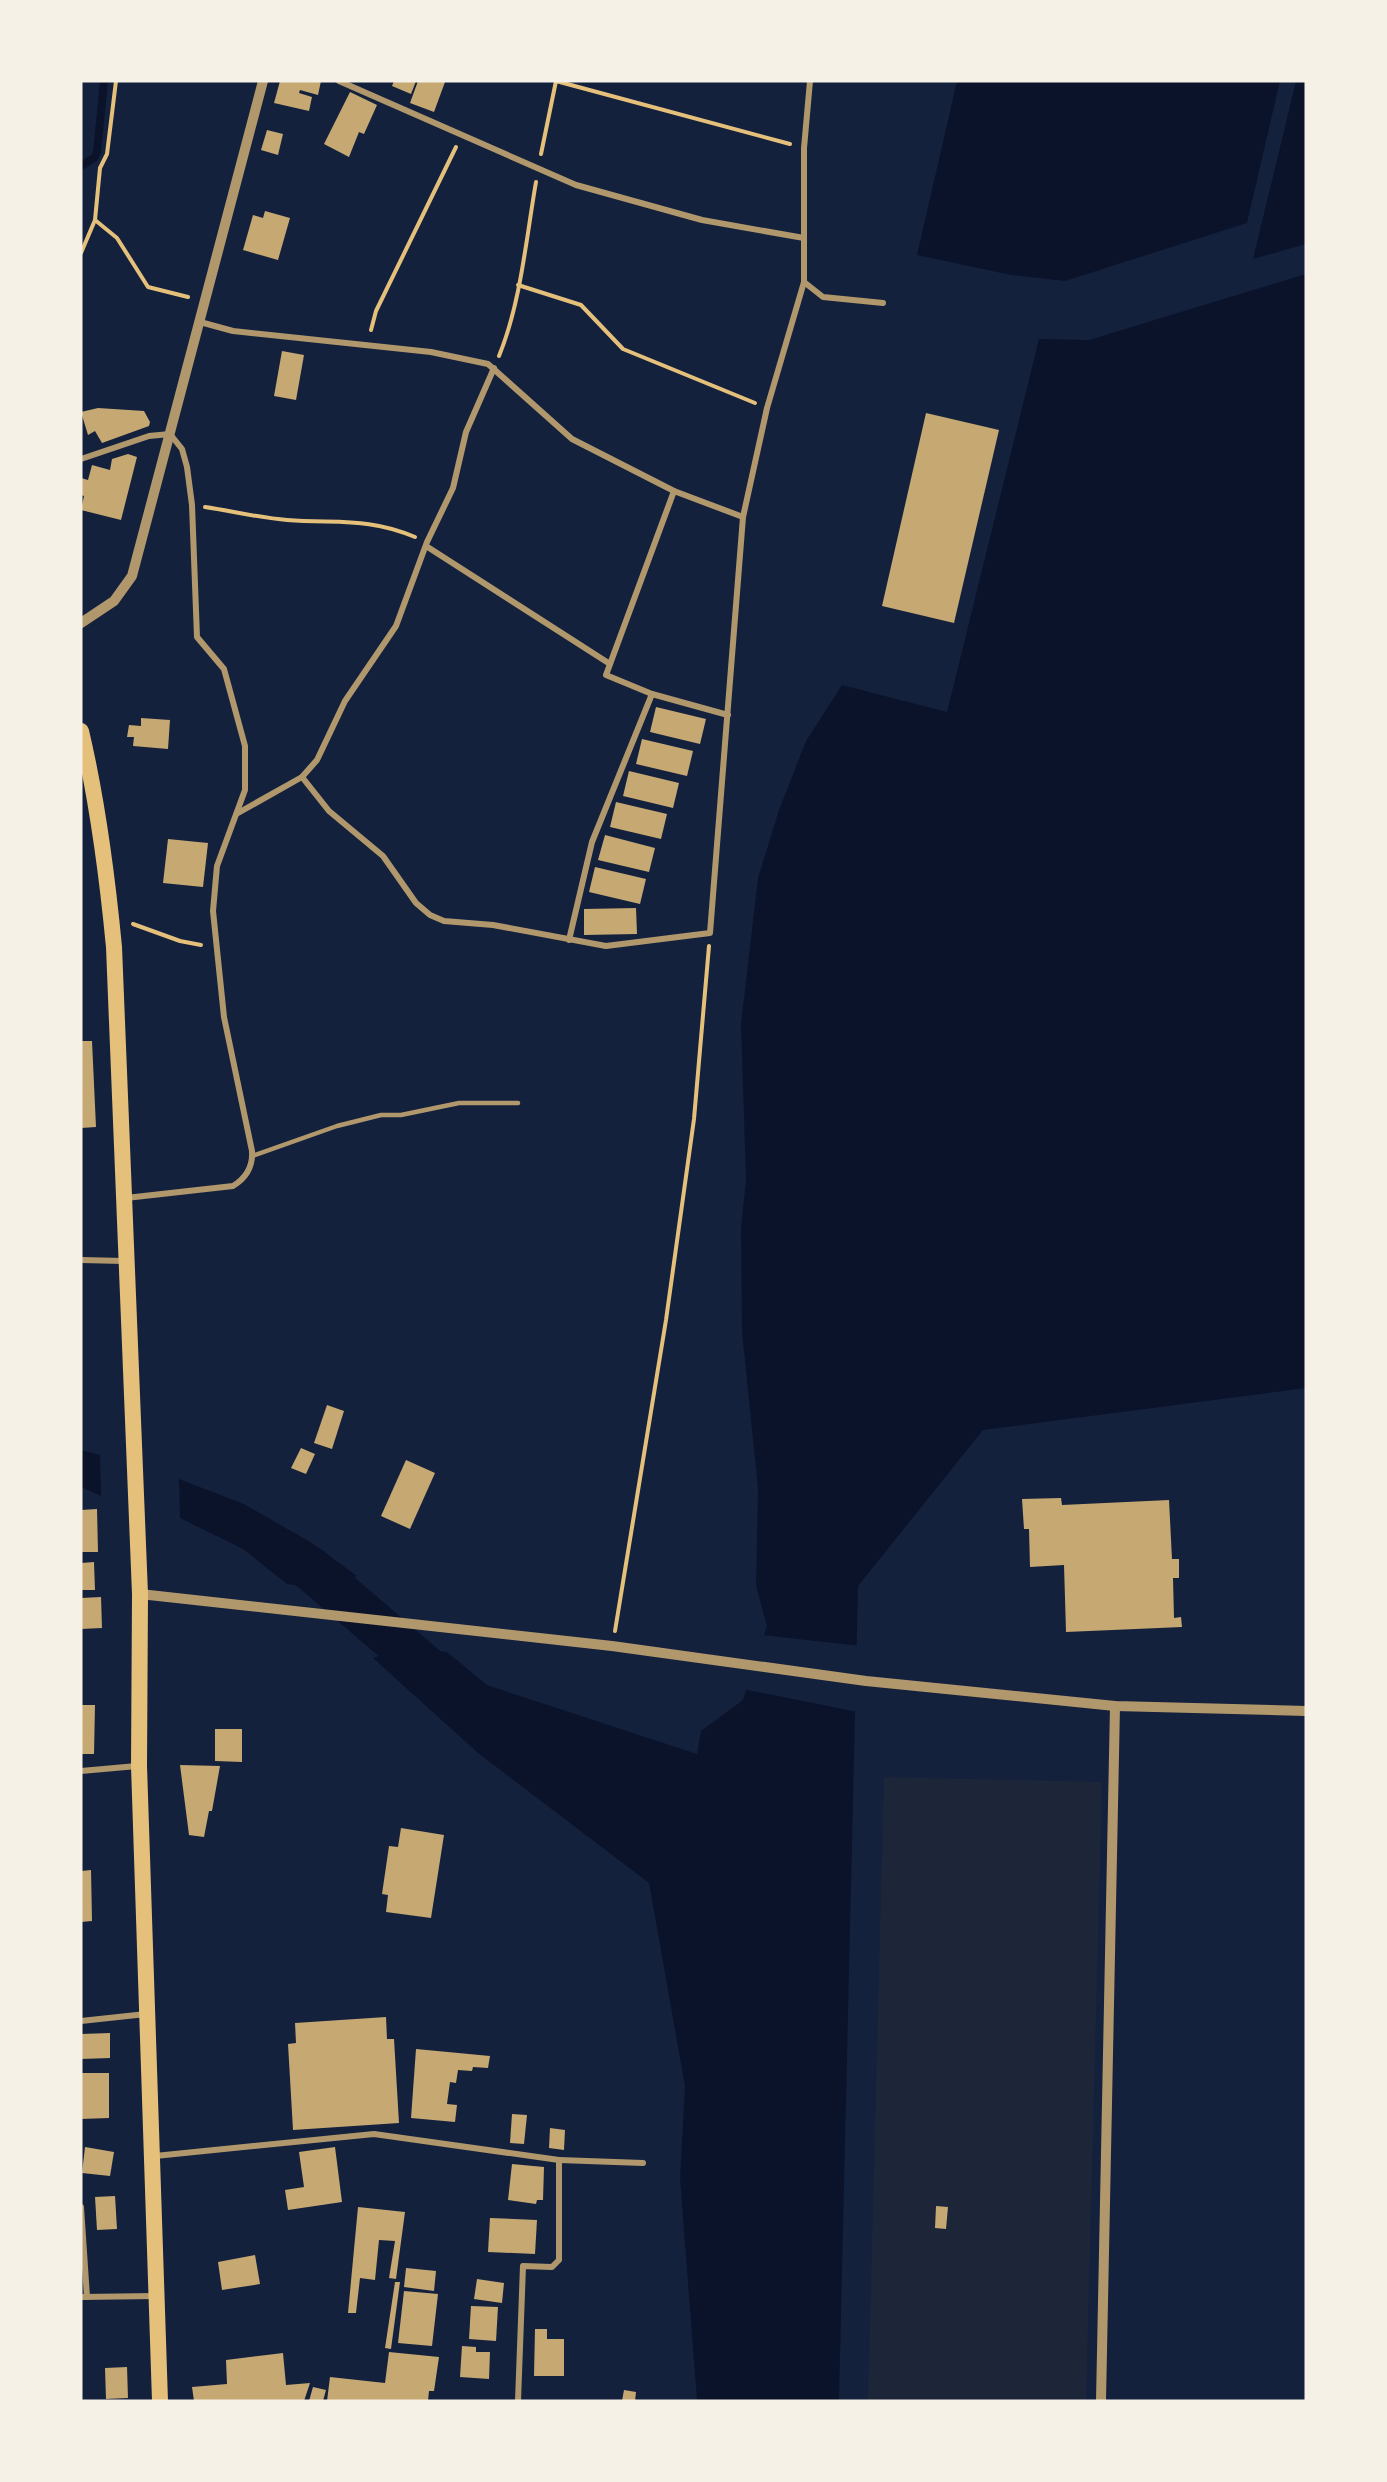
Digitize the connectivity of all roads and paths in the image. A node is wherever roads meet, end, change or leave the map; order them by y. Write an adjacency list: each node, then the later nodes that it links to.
1 (116, 81): 8 (path)
2 (263, 81): 13 (street)
3 (339, 81): 5 (street)
4 (810, 81): 6 (street)
5 (463, 134): 7 (street); 16 (path)
6 (804, 148): 7 (path); 9 (street)
7 (538, 168): 9 (street); 12 (path)
8 (95, 220): 10 (path); 13 (path)
9 (804, 238): 11 (street)
10 (81, 253)
11 (804, 282): 14 (street); 18 (street)
12 (518, 285): 17 (path); 18 (path)
13 (205, 302): 15 (street)
14 (883, 303)
15 (200, 322): 16 (street); 19 (street)
16 (367, 346): 17 (street)
17 (494, 368): 21 (street); 24 (street)
18 (767, 408): 23 (street)
19 (171, 434): 20 (street); 22 (street); 25 (street)
20 (81, 459)
21 (674, 491): 23 (street); 26 (street)
22 (192, 505): 24 (path); 31 (street)
23 (744, 517): 28 (street)
24 (427, 544): 26 (street); 30 (street)
25 (81, 623)
26 (610, 664): 27 (street)
27 (652, 694): 28 (street); 34 (street)
28 (728, 715): 33 (street)
29 (81, 731): 38 (highway)
30 (302, 777): 31 (street); 34 (street)
31 (238, 813): 35 (street)
32 (133, 924): 35 (path)
33 (710, 933): 34 (street); 42 (path)
34 (569, 940)
35 (217, 948): 37 (street)
36 (518, 1103): 37 (lane)
37 (252, 1156): 38 (street)
38 (126, 1198): 40 (highway)
39 (81, 1260): 40 (street)
40 (128, 1262): 41 (highway)
41 (140, 1594): 42 (street); 45 (highway)
42 (612, 1646): 43 (street)
43 (1116, 1706): 44 (street); 57 (street)
44 (1306, 1711)
45 (139, 1766): 46 (street); 47 (highway)
46 (81, 1771)
47 (146, 2014): 48 (street); 49 (highway)
48 (81, 2021)
49 (151, 2157): 50 (street); 53 (highway)
50 (559, 2160): 51 (street); 56 (street)
51 (643, 2163)
52 (81, 2207): 54 (street)
53 (156, 2296): 54 (street); 55 (highway)
54 (84, 2297)
55 (160, 2401)
56 (518, 2401)
57 (1101, 2401)

